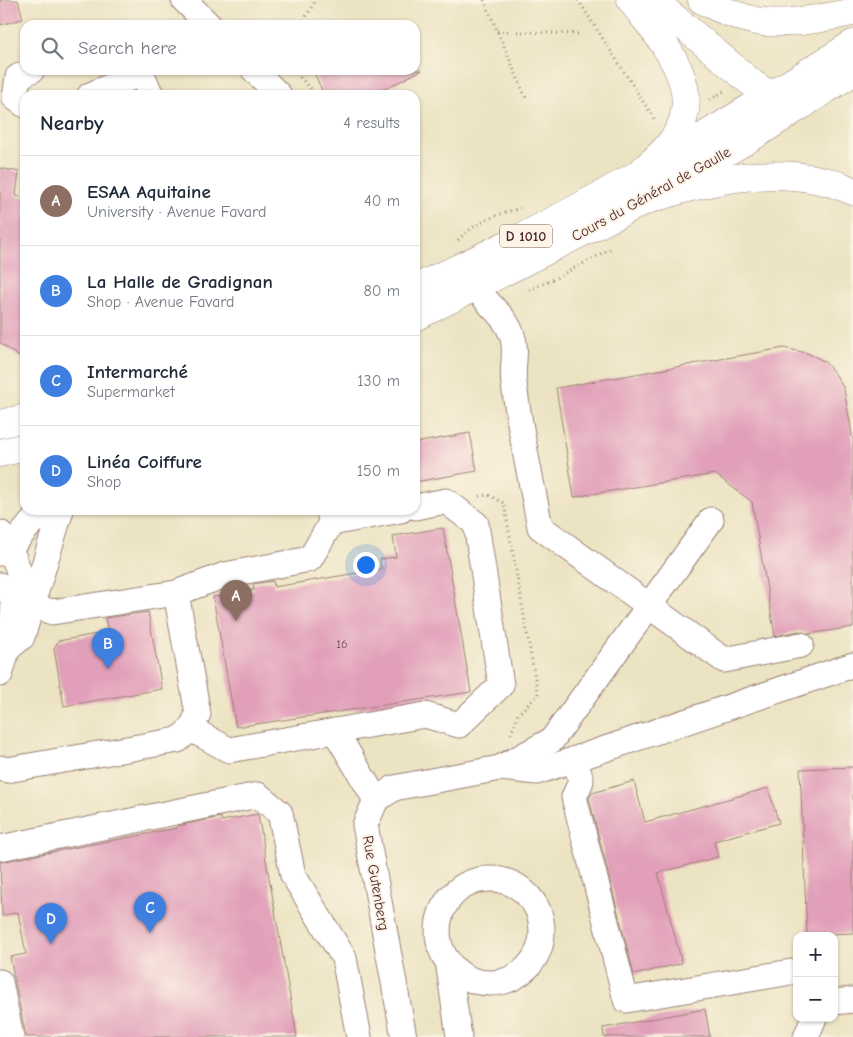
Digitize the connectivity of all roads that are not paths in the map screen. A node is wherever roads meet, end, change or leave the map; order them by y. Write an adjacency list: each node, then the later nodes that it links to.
1 (184, 0): 6 (street)
2 (631, 0): 17 (main road)
3 (653, 0): 14 (main road)
4 (702, 0): 5 (main road)
5 (853, 12)
6 (204, 20)
7 (853, 44): 14 (main road, Cours du Général de Gaulle / D 1010)
8 (853, 72): 16 (main road, Cours du Général de Gaulle / D 1010)
9 (22, 75): 15 (street)
10 (259, 75): 13 (street)
11 (144, 79): 12 (street)
12 (107, 90)
13 (274, 90)
14 (772, 96): 16 (main road); 17 (main road, Cours du Général de Gaulle / D 1010)
15 (20, 101)
16 (804, 104): 17 (main road, Cours du Général de Gaulle / D 1010)
17 (639, 190): 18 (main road); 19 (main road, Cours du Général de Gaulle / D 1010); 20 (main road, Cours du Général de Gaulle / D 1010)
18 (853, 191)
19 (420, 286)
20 (477, 287): 21 (main road, Cours du Général de Gaulle / D 1010); 36 (street)
21 (420, 316)
22 (20, 419): 23 (main road)
23 (0, 424)
24 (20, 448): 25 (main road)
25 (0, 453)
26 (420, 506): 42 (street)
27 (38, 515): 32 (street)
28 (59, 515): 35 (street)
29 (350, 515): 30 (street)
30 (330, 517): 34 (street)
31 (711, 520): 36 (street)
32 (3, 544): 35 (street)
33 (0, 585): 38 (street)
34 (176, 593): 35 (street); 41 (street)
35 (31, 605): 38 (street)
36 (650, 606): 37 (street); 45 (street)
37 (801, 645)
38 (9, 648): 40 (street)
39 (853, 665): 43 (street)
40 (0, 674)
41 (191, 729): 42 (street); 44 (street)
42 (335, 731): 46 (street)
43 (575, 759): 45 (street); 49 (street)
44 (0, 768)
45 (500, 768): 46 (street)
46 (376, 800): 56 (street, Rue Gutenberg)
47 (0, 848): 55 (street)
48 (448, 961): 48 (street); 57 (street)
49 (793, 972)
50 (0, 982): 54 (street)
51 (853, 1000): 52 (street)
52 (838, 1002)
53 (812, 1022): 58 (street)
54 (11, 1037)
55 (359, 1037)
56 (404, 1037)
57 (459, 1037)
58 (806, 1037)

